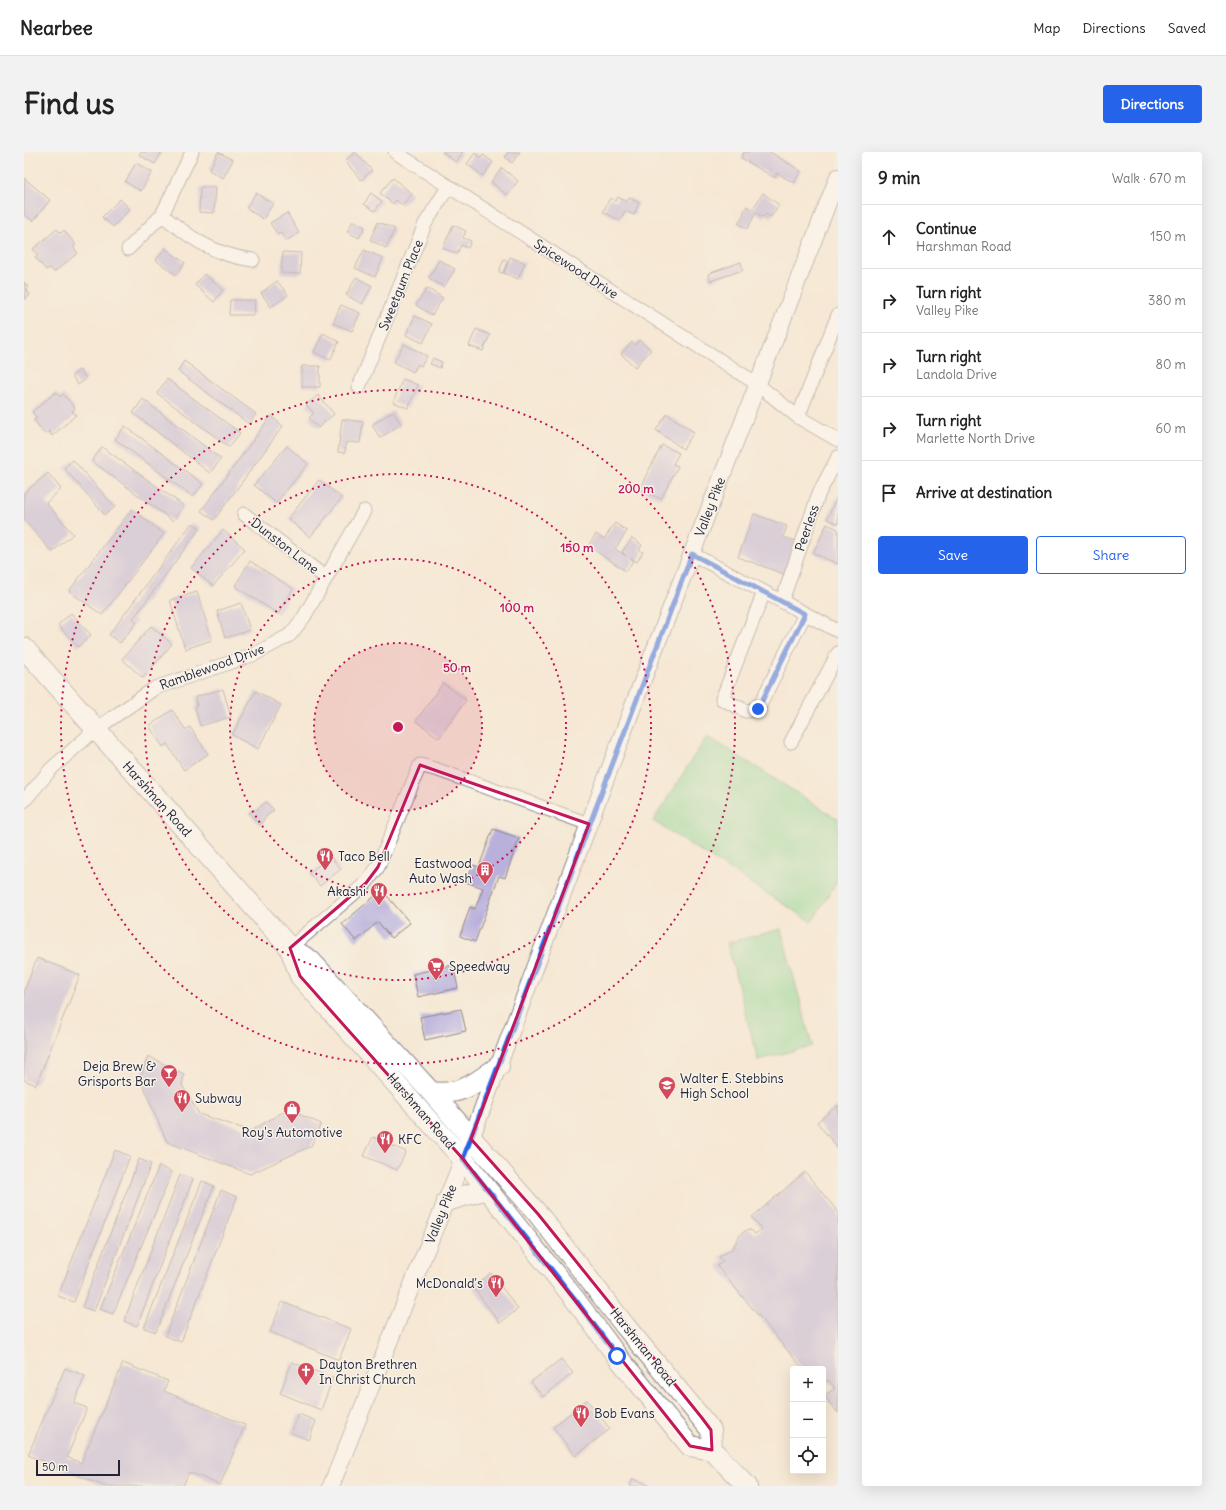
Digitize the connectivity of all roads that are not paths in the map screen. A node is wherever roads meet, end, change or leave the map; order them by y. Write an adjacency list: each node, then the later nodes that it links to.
1 (192, 152): 5 (street)
2 (395, 152): 4 (street, Spicewood Drive)
3 (838, 177): 9 (street, Valley Pike)
4 (448, 187): 9 (street, Spicewood Drive); 10 (street, Sweetgum Place)
5 (162, 215): 6 (street); 7 (street)
6 (128, 249)
7 (253, 260)
8 (838, 315): 11 (street)
9 (757, 384): 11 (street, Spicewood Drive); 16 (street, Valley Pike)
10 (359, 386)
11 (798, 417): 12 (street, Spicewood Drive)
12 (838, 440)
13 (838, 457): 19 (street, Peerless)
14 (364, 511): 17 (street, Ramblewood Drive)
15 (244, 514): 17 (street, Dunston Lane)
16 (692, 554): 18 (street); 27 (street, Valley Pike)
17 (326, 578): 24 (street, Ramblewood Drive)
18 (764, 592): 19 (street); 20 (street)
19 (782, 601): 20 (street)
20 (805, 614): 21 (street)
21 (838, 631)
22 (24, 648): 24 (main road, Harshman Road)
23 (838, 653): 25 (street)
24 (95, 730): 26 (street, Ramblewood Drive); 28 (main road, Harshman Road)
25 (790, 742)
26 (24, 801)
27 (589, 824): 28 (street); 29 (street, Valley Pike)
28 (290, 948): 30 (main road, Harshman Road); 32 (main road, Harshman Road)
29 (499, 1066): 30 (main road); 31 (street, Valley Pike)
30 (431, 1092): 31 (main road, Harshman Road)
31 (472, 1138): 32 (street, Valley Pike); 35 (main road, Harshman Road)
32 (463, 1159): 33 (main road, Harshman Road); 34 (street, Valley Pike)
33 (487, 1189): 34 (main road); 35 (main road, Harshman Road)
34 (447, 1201): 36 (street, Valley Pike)
35 (712, 1450): 37 (main road)
36 (331, 1486)
37 (747, 1486)

